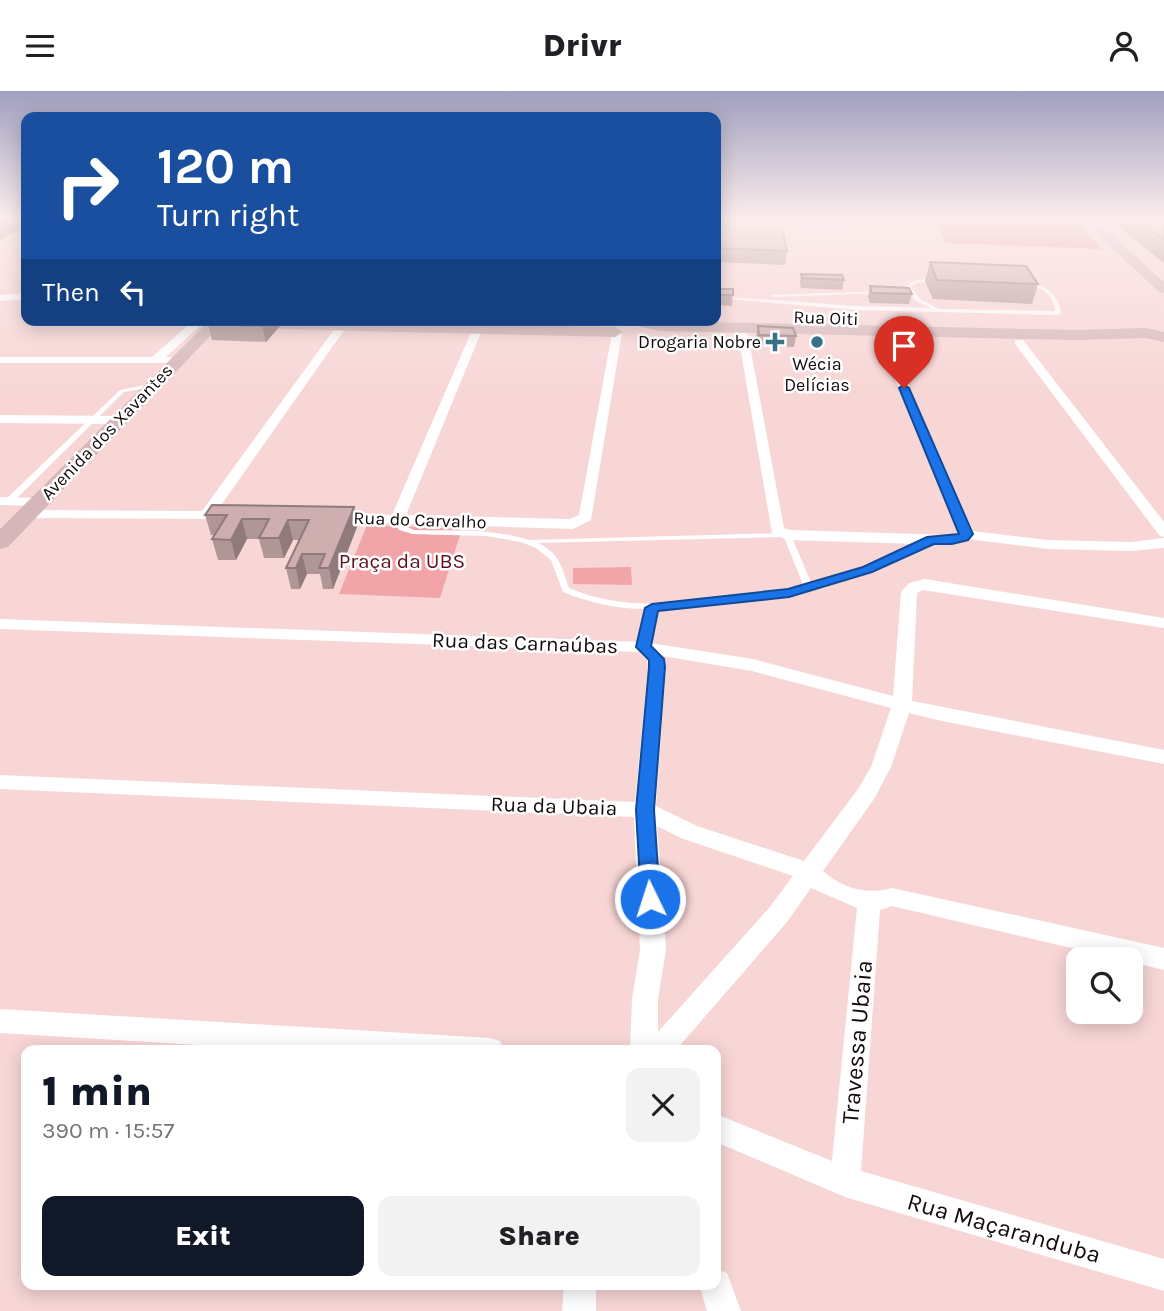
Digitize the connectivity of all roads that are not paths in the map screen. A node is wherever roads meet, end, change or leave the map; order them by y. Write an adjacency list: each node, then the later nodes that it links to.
1 (1149, 275): 6 (main road)
2 (947, 279): 4 (lane)
3 (1016, 282): 12 (lane)
4 (908, 287): 5 (lane); 12 (lane)
5 (896, 289)
6 (1164, 289)
7 (887, 291): 11 (lane)
8 (21, 296): 10 (street)
9 (721, 297): 11 (lane)
10 (0, 298)
11 (749, 298): 12 (lane)
12 (938, 310)
13 (211, 326): 30 (street, Avenida dos Xavantes)
14 (212, 326): 31 (main road, Avenida dos Xavantes)
15 (310, 326): 23 (main road, Rua Oiti)
16 (468, 326): 23 (main road, Rua Oiti)
17 (481, 326): 41 (street)
18 (516, 326): 24 (main road, Rua Oiti)
19 (586, 326): 24 (main road, Rua Oiti)
20 (621, 326): 41 (street, Rua do Carvalho)
21 (635, 326): 25 (main road, Rua Oiti)
22 (659, 326): 27 (main road, Rua Oiti)
23 (342, 327): 38 (street)
24 (551, 327)
25 (743, 334): 26 (main road, Rua Oiti); 42 (street)
26 (883, 339): 28 (main road, Rua Oiti); 44 (street)
27 (1157, 340): 28 (main road, Rua Oiti)
28 (1019, 342): 43 (street)
29 (0, 359): 30 (street)
30 (155, 360): 31 (street)
31 (177, 360): 32 (main road, Avenida dos Xavantes)
32 (151, 386): 34 (lane); 35 (main road, Avenida dos Xavantes)
33 (0, 419): 34 (street)
34 (93, 420): 35 (street); 36 (lane)
35 (118, 420): 37 (main road, Avenida dos Xavantes)
36 (3, 504): 37 (street)
37 (33, 508): 38 (street); 47 (main road, Avenida dos Xavantes)
38 (207, 515): 39 (street)
39 (247, 516)
40 (316, 518): 41 (street, Rua do Carvalho)
41 (397, 520): 46 (lane)
42 (782, 532): 45 (street); 46 (lane); 49 (lane)
43 (1164, 532)
44 (963, 536): 45 (street); 48 (street)
45 (932, 540): 49 (lane)
46 (531, 541): 50 (lane)
47 (0, 542)
48 (1164, 544)
49 (809, 588): 50 (lane)
50 (652, 608): 53 (lane)
51 (1164, 623): 54 (street)
52 (0, 624): 53 (street, Rua das Carnaúbas)
53 (644, 647): 54 (street, Rua das Carnaúbas); 57 (street)
54 (902, 704): 55 (street, Rua das Carnaúbas); 58 (street)
55 (1164, 757)
56 (0, 782): 57 (street, Rua da Ubaia)
57 (645, 810): 58 (street, Rua da Ubaia); 63 (street)
58 (808, 872): 59 (street, Rua da Ubaia); 64 (street)
59 (872, 903): 60 (street, Rua da Ubaia); 66 (street, Travessa Ubaia)
60 (1164, 960)
61 (0, 1021): 62 (street)
62 (406, 1045)
63 (644, 1045)
64 (663, 1045)
65 (721, 1130): 66 (street, Rua Maçaranduba)
66 (845, 1182): 67 (street, Rua Maçaranduba)
67 (1164, 1275)
68 (580, 1290): 70 (street)
69 (717, 1290): 71 (street)
70 (579, 1311)
71 (724, 1311)

